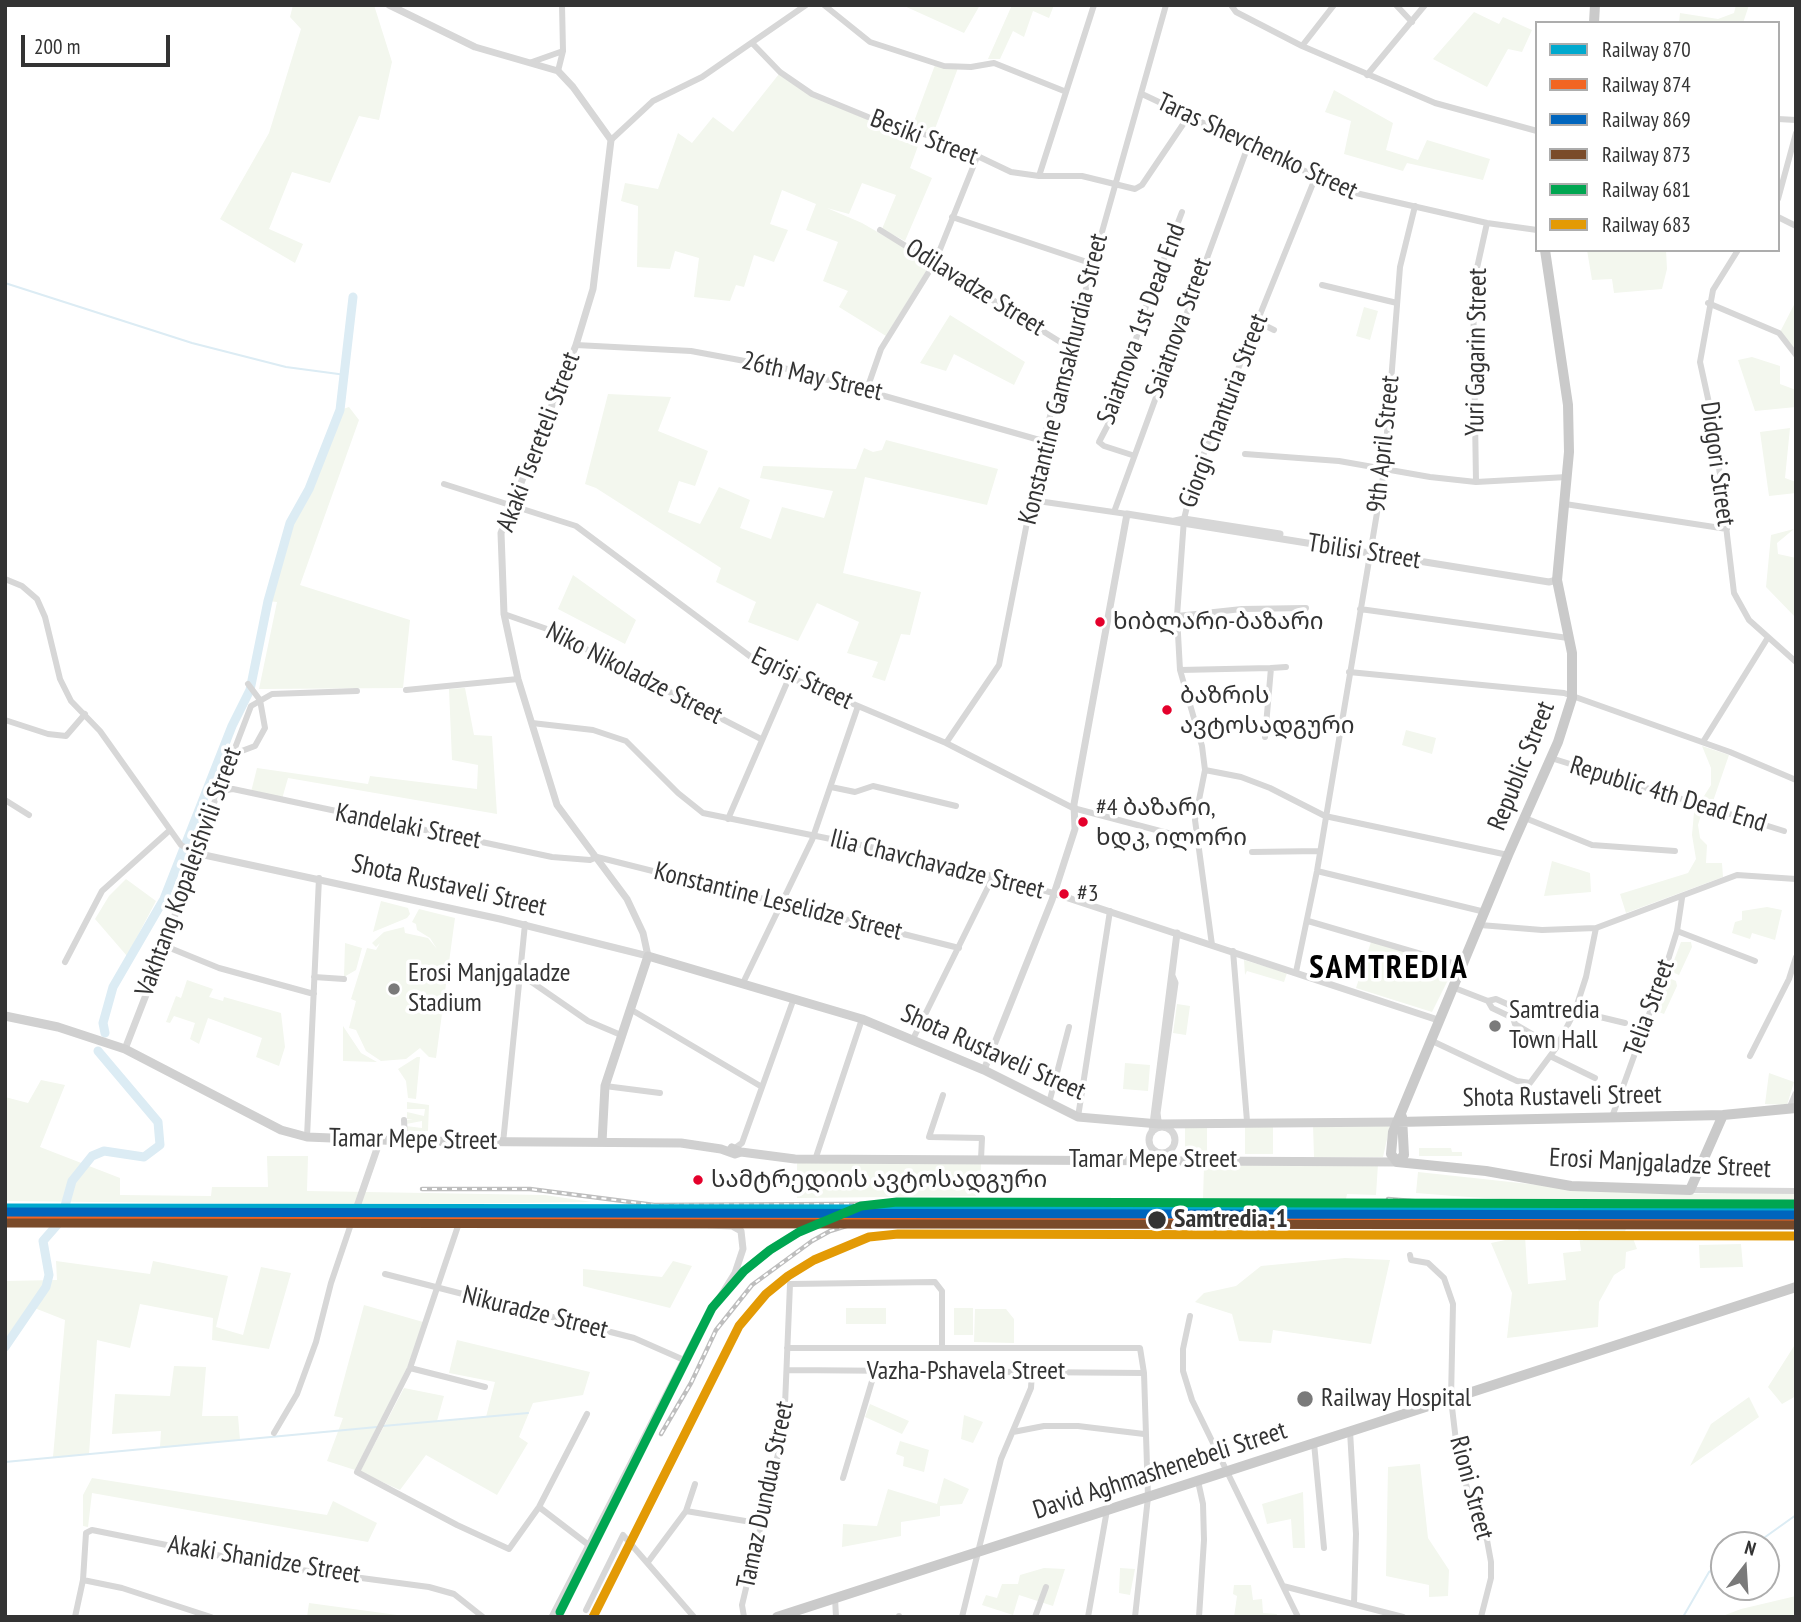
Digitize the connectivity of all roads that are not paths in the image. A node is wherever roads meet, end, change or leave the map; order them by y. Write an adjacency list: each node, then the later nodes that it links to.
1 (389, 5): 15 (street)
2 (562, 5): 14 (street)
3 (806, 5): 12 (street)
4 (824, 5): 18 (street)
5 (1094, 5): 18 (street)
6 (1166, 5): 19 (street, Konstantine Gamsakhurdia Street)
7 (1231, 5): 13 (street)
8 (1334, 5): 13 (street)
9 (1396, 5): 11 (street)
10 (1425, 5): 11 (street)
11 (1412, 22): 17 (street)
12 (753, 44): 23 (street); 25 (street, Besiki Street)
13 (1302, 46): 17 (street)
14 (563, 51): 15 (street); 16 (street)
15 (532, 62): 16 (street)
16 (558, 71): 23 (street)
17 (1367, 75): 21 (street)
18 (1064, 91): 26 (street)
19 (1142, 94): 20 (street, Taras Shevchenko Street); 28 (street, Konstantine Gamsakhurdia Street)
20 (1188, 117): 24 (street, Taras Shevchenko Street); 28 (street)
21 (1535, 130)
22 (1796, 133): 29 (street)
23 (611, 140): 47 (street, Akaki Tsereteli Street)
24 (1248, 146): 27 (street, Taras Shevchenko Street); 53 (street, Saiatnova Street)
25 (976, 157): 26 (street, Besiki Street); 32 (street)
26 (1039, 176): 28 (street, Besiki Street)
27 (1316, 176): 30 (street, Taras Shevchenko Street); 45 (street, Giorgi Chanturia Street)
28 (1115, 184): 41 (street, Konstantine Gamsakhurdia Street)
29 (1780, 192)
30 (1415, 206): 34 (street, Taras Shevchenko Street); 43 (street, 9th April Street)
31 (1182, 212): 53 (street, Saiatnova 1st Dead End)
32 (952, 217): 40 (street); 41 (street)
33 (1780, 218): 35 (street)
34 (1487, 223): 37 (street, Taras Shevchenko Street); 56 (street, Yuri Gagarin Street)
35 (1796, 226)
36 (880, 230): 40 (street, Odilavadze Street)
37 (1535, 230)
38 (1545, 252): 55 (main road, Republic Street)
39 (1736, 252): 44 (street, Didgori Street)
40 (934, 262): 48 (street, Odilavadze Street); 50 (street)
41 (1093, 264): 48 (street, Konstantine Gamsakhurdia Street)
42 (1322, 285): 43 (street)
43 (1397, 303): 54 (street, 9th April Street)
44 (1709, 303): 49 (street); 64 (street, Didgori Street)
45 (1258, 322): 46 (street); 63 (street, Giorgi Chanturia Street)
46 (1274, 330)
47 (576, 345): 50 (street, 26th May Street); 60 (street, Akaki Tsereteli Street)
48 (1070, 348): 51 (street, Konstantine Gamsakhurdia Street)
49 (1796, 355)
50 (867, 389): 51 (street, 26th May Street)
51 (1043, 440): 58 (street, Konstantine Gamsakhurdia Street)
52 (1245, 454): 54 (street)
53 (1132, 455): 61 (street, Saiatnova Street)
54 (1384, 471): 56 (street); 65 (street, 9th April Street)
55 (1567, 478): 56 (street); 59 (main road, Republic Street)
56 (1476, 482)
57 (444, 484): 60 (street, Egrisi Street)
58 (1031, 500): 61 (street, Tbilisi Street); 93 (street, Konstantine Gamsakhurdia Street)
59 (1565, 504): 64 (street); 67 (main road, Republic Street)
60 (510, 505): 70 (street, Akaki Tsereteli Street); 79 (street, Egrisi Street)
61 (1114, 512): 62 (street, Tbilisi Street)
62 (1127, 514): 63 (street, Tbilisi Street); 102 (street)
63 (1184, 521): 65 (street, Tbilisi Street); 71 (street, Giorgi Chanturia Street)
64 (1727, 529): 73 (street, Didgori Street)
65 (1370, 550): 67 (street, Tbilisi Street); 69 (street, 9th April Street)
66 (5, 579): 87 (street)
67 (1555, 580): 72 (main road, Republic Street)
68 (1306, 608): 71 (street)
69 (1360, 609): 72 (street); 78 (street, 9th April Street)
70 (504, 614): 80 (street, Akaki Tsereteli Street); 91 (street, Niko Nikoladze Street)
71 (1177, 616): 77 (street, Giorgi Chanturia Street)
72 (1568, 638): 84 (main road, Republic Street)
73 (1767, 639): 74 (street, Didgori Street); 92 (street)
74 (1796, 662)
75 (1286, 667): 76 (street)
76 (1271, 668): 77 (street); 90 (street)
77 (1180, 670): 96 (street, Giorgi Chanturia Street)
78 (1349, 672): 84 (street); 104 (street, 9th April Street)
79 (789, 678): 86 (street, Egrisi Street); 91 (street)
80 (519, 679): 82 (street); 89 (street, Akaki Tsereteli Street)
81 (251, 686): 85 (street)
82 (406, 690)
83 (358, 691): 85 (street)
84 (1572, 698): 92 (street); 95 (main road, Republic Street)
85 (260, 700): 94 (street, Vakhtang Kopaleishvili Street); 94 (street)
86 (858, 706): 93 (street, Egrisi Street); 98 (street)
87 (85, 714): 88 (street); 107 (street)
88 (5, 720)
89 (532, 723): 106 (street, Ilia Chavchavadze Street); 116 (street, Akaki Tsereteli Street)
90 (1265, 737)
91 (761, 739): 106 (street)
92 (1703, 742): 97 (street)
93 (946, 743): 102 (street, Egrisi Street)
94 (231, 755): 99 (street, Vakhtang Kopaleishvili Street)
95 (1551, 758): 105 (main road, Republic Street); 108 (street, Republic 4th Dead End)
96 (1205, 770): 104 (street); 110 (street, Giorgi Chanturia Street)
97 (1796, 780)
98 (831, 787): 101 (street); 109 (street)
99 (220, 791): 114 (street, Vakhtang Kopaleishvili Street); 116 (street, Kandelaki Street)
100 (5, 800): 103 (street)
101 (956, 806)
102 (1073, 808): 110 (street, Egrisi Street); 121 (street)
103 (29, 815)
104 (1325, 816): 111 (street, 9th April Street); 115 (street)
105 (1525, 818): 112 (street); 115 (main road, Republic Street)
106 (727, 819): 109 (street, Ilia Chavchavadze Street)
107 (170, 830): 114 (street); 139 (street)
108 (1784, 831)
109 (814, 836): 118 (street, Ilia Chavchavadze Street); 123 (street)
110 (1198, 841): 132 (street, Giorgi Chanturia Street)
111 (1320, 850): 113 (street); 117 (street, 9th April Street)
112 (1675, 851)
113 (1252, 852)
114 (195, 853): 119 (street, Shota Rustaveli Street); 133 (street, Vakhtang Kopaleishvili Street)
115 (1508, 855): 125 (main road, Republic Street)
116 (597, 858): 123 (street, Konstantine Leselidze Street); 136 (street, Akaki Tsereteli Street)
117 (1317, 871): 125 (street); 126 (street, 9th April Street)
118 (994, 875): 121 (street, Ilia Chavchavadze Street); 134 (street)
119 (319, 878): 127 (street, Shota Rustaveli Street); 143 (street)
120 (1796, 879): 122 (street)
121 (1054, 893): 124 (street, Ilia Chavchavadze Street); 163 (street)
122 (1682, 898): 129 (street); 130 (street, Telia Street)
123 (783, 905): 134 (street, Konstantine Leselidze Street); 145 (street)
124 (1110, 911): 131 (street, Ilia Chavchavadze Street); 173 (street)
125 (1485, 912): 128 (main road, Republic Street)
126 (1308, 921): 140 (street); 141 (street, 9th April Street)
127 (525, 924): 136 (street, Shota Rustaveli Street); 142 (street)
128 (1480, 925): 129 (street); 140 (main road, Republic Street)
129 (1596, 928): 150 (street)
130 (1677, 932): 138 (street); 174 (street, Telia Street)
131 (1177, 933): 132 (street, Ilia Chavchavadze Street); 178 (street)
132 (1212, 944): 135 (street, Ilia Chavchavadze Street)
133 (165, 946): 147 (street); 160 (street, Vakhtang Kopaleishvili Street)
134 (959, 948): 157 (street)
135 (1233, 951): 141 (street, Ilia Chavchavadze Street); 177 (street)
136 (648, 956): 145 (main road, Shota Rustaveli Street); 149 (main road)
137 (1796, 957): 162 (street)
138 (1755, 961)
139 (65, 962)
140 (1462, 966): 146 (main road, Republic Street)
141 (1296, 972): 153 (street, Ilia Chavchavadze Street)
142 (520, 974): 156 (street); 183 (street)
143 (314, 977): 144 (street); 147 (street)
144 (344, 979)
145 (743, 984): 148 (main road, Shota Rustaveli Street)
146 (1452, 987): 153 (main road, Republic Street); 159 (street)
147 (314, 995): 179 (street)
148 (794, 998): 152 (main road, Shota Rustaveli Street); 166 (street)
149 (630, 1009): 156 (main road); 166 (street)
150 (1575, 1011): 154 (street); 159 (street)
151 (5, 1016): 160 (main road, Tamar Mepe Street)
152 (862, 1019): 157 (main road, Shota Rustaveli Street); 188 (street)
153 (1438, 1020): 158 (main road, Republic Street)
154 (1625, 1023)
155 (1069, 1027): 170 (street)
156 (621, 1035): 165 (main road)
157 (914, 1039): 163 (main road, Shota Rustaveli Street)
158 (1430, 1040): 161 (street); 176 (main road, Republic Street)
159 (1556, 1048): 161 (street)
160 (125, 1049): 179 (main road, Tamar Mepe Street)
161 (1550, 1056): 164 (street)
162 (1750, 1056)
163 (984, 1070): 170 (main road, Shota Rustaveli Street)
164 (1595, 1078)
165 (605, 1086): 167 (street); 182 (main road)
166 (762, 1087): 184 (street)
167 (660, 1093)
168 (1796, 1094): 171 (street)
169 (943, 1095): 187 (street)
170 (1049, 1103): 173 (main road, Shota Rustaveli Street)
171 (1794, 1105): 172 (main road, Shota Rustaveli Street)
172 (1723, 1115): 174 (main road, Shota Rustaveli Street); 190 (main road)
173 (1078, 1117): 178 (main road, Shota Rustaveli Street)
174 (1612, 1117): 176 (main road, Shota Rustaveli Street)
175 (404, 1120): 181 (street)
176 (1400, 1120): 177 (main road, Shota Rustaveli Street); 189 (main road, Republic Street)
177 (1247, 1121): 178 (main road, Shota Rustaveli Street)
178 (1157, 1127): 185 (street); 186 (street)
179 (307, 1137): 180 (main road, Tamar Mepe Street)
180 (380, 1140): 181 (main road, Tamar Mepe Street); 194 (street)
181 (405, 1141): 183 (main road, Tamar Mepe Street)
182 (602, 1142): 183 (main road, Tamar Mepe Street); 184 (main road, Tamar Mepe Street)
183 (503, 1143)
184 (731, 1150): 188 (main road, Tamar Mepe Street)
185 (1171, 1150): 186 (street); 186 (street)
186 (1160, 1157): 187 (main road, Tamar Mepe Street); 189 (main road, Tamar Mepe Street)
187 (981, 1159): 188 (main road, Tamar Mepe Street)
188 (815, 1160)
189 (1397, 1162): 190 (main road, Erosi Manjgaladze Street)
190 (1690, 1190): 191 (street, Erosi Manjgaladze Street)
191 (1796, 1191)
192 (459, 1223): 194 (street); 198 (street); 202 (street)
193 (5, 1224): 194 (street)
194 (351, 1224): 213 (street)
195 (1410, 1255): 209 (street, Rioni Street)
196 (385, 1274): 198 (street, Nikuradze Street)
197 (1796, 1287): 209 (main road, David Aghmashenebeli Street)
198 (437, 1288): 202 (street, Nikuradze Street); 203 (street)
199 (1190, 1316): 216 (street)
200 (788, 1348): 201 (street); 201 (street, Tamaz Dundua Street); 204 (street, Tamaz Dundua Street)
201 (942, 1348): 207 (street)
202 (684, 1360): 225 (street)
203 (410, 1368): 208 (street); 221 (street)
204 (787, 1370): 205 (street, Vazha-Pshavela Street); 224 (street, Tamaz Dundua Street)
205 (875, 1371): 206 (street, Vazha-Pshavela Street); 217 (street)
206 (1032, 1372): 207 (street, Vazha-Pshavela Street); 212 (street)
207 (1144, 1373): 214 (street)
208 (485, 1387)
209 (1451, 1399): 211 (main road, David Aghmashenebeli Street); 250 (street, Rioni Street)
210 (587, 1414): 221 (street)
211 (1350, 1431): 215 (main road, David Aghmashenebeli Street); 233 (street)
212 (1013, 1432): 214 (street); 227 (street)
213 (274, 1433)
214 (1144, 1434): 220 (street)
215 (1314, 1443): 216 (main road, David Aghmashenebeli Street); 226 (street)
216 (1227, 1471): 218 (main road, David Aghmashenebeli Street); 230 (street)
217 (843, 1478)
218 (1198, 1480): 220 (main road, David Aghmashenebeli Street); 247 (street)
219 (695, 1485): 223 (street)
220 (1148, 1497): 222 (main road, David Aghmashenebeli Street); 246 (street)
221 (539, 1507): 225 (street)
222 (1107, 1510): 227 (main road, David Aghmashenebeli Street); 245 (street)
223 (686, 1511): 224 (street); 228 (street)
224 (763, 1524): 240 (street, Tamaz Dundua Street)
225 (590, 1546): 238 (street)
226 (1324, 1548)
227 (977, 1552): 232 (main road, David Aghmashenebeli Street); 243 (street)
228 (648, 1563): 234 (street); 239 (street)
229 (83, 1580): 235 (street); 236 (street); 237 (street, Akaki Shanidze Street)
230 (1283, 1586): 233 (street); 248 (street)
231 (1046, 1587): 244 (street)
232 (835, 1598): 241 (main road, David Aghmashenebeli Street); 242 (street)
233 (1354, 1604): 249 (street)
234 (586, 1610)
235 (75, 1617)
236 (211, 1617)
237 (483, 1617)
238 (552, 1617)
239 (694, 1617)
240 (744, 1617)
241 (777, 1617)
242 (836, 1617)
243 (962, 1617)
244 (1035, 1617)
245 (1088, 1617)
246 (1135, 1617)
247 (1199, 1617)
248 (1298, 1617)
249 (1403, 1617)
250 (1481, 1617)

